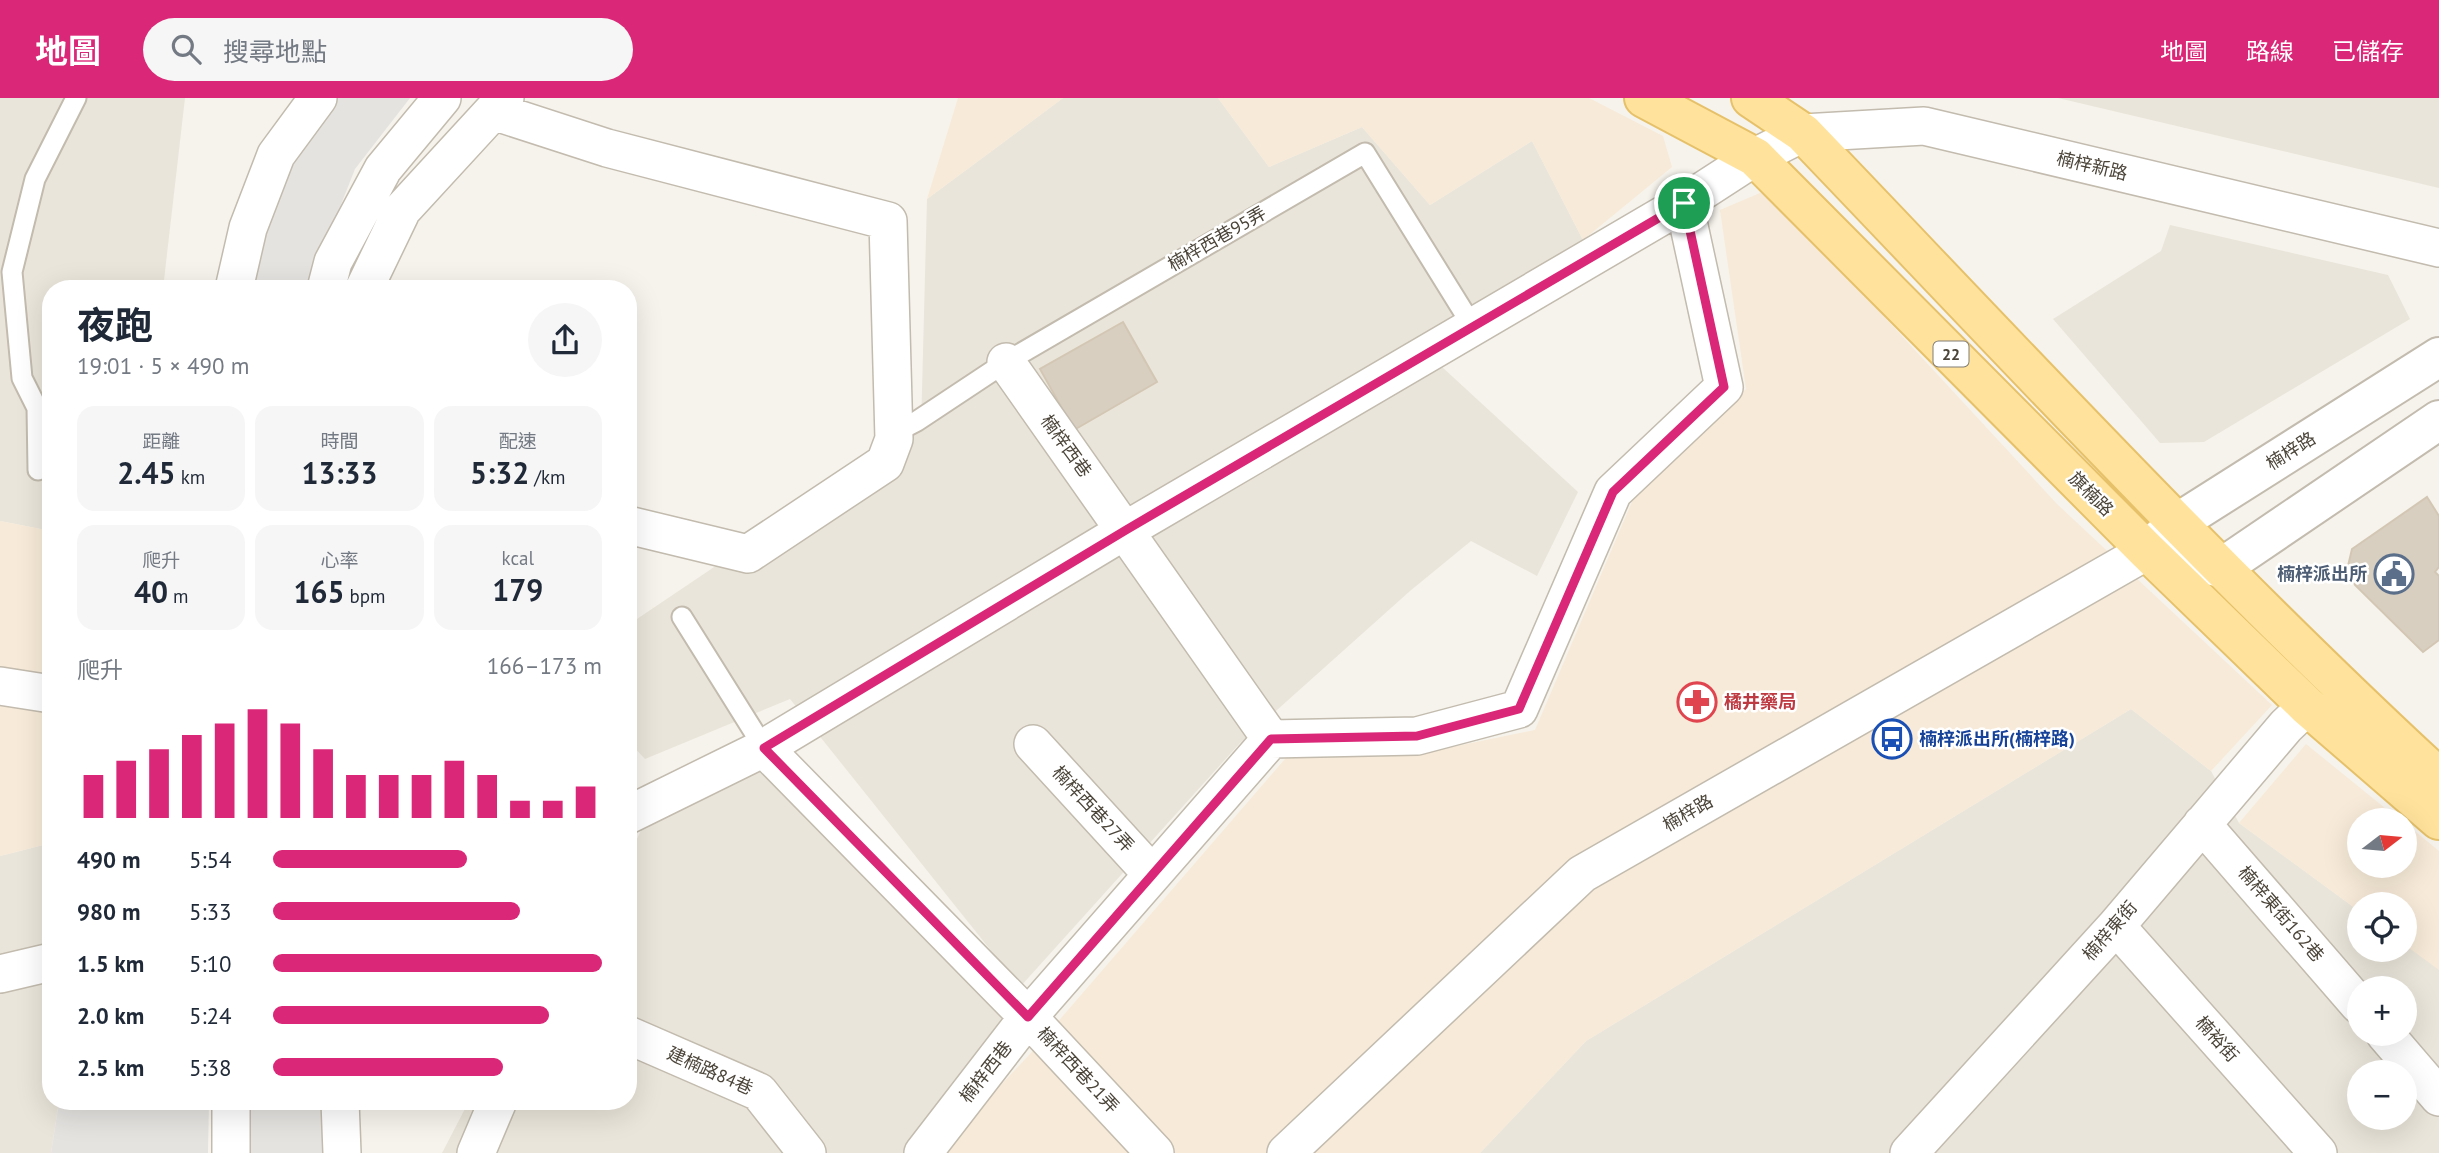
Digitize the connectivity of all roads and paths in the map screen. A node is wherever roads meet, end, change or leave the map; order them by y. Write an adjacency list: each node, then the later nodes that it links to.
1 (76, 98): 20 (lane)
2 (317, 98): 12 (street)
3 (442, 98): 13 (street)
4 (1644, 98): 9 (main road, 22)
5 (1751, 98): 8 (main road, 22)
6 (499, 105): 14 (street); 19 (street)
7 (1926, 107): 8 (street, 楠梓新路); 11 (street, 楠梓新路)
8 (1803, 133): 9 (street); 21 (main road, 22)
9 (1755, 157): 10 (street); 24 (main road, 旗楠路 / 22)
10 (1684, 203): 15 (street); 30 (street)
11 (2439, 248)
12 (236, 280)
13 (328, 280)
14 (368, 280)
15 (1473, 327): 17 (lane, 楠梓西巷95弄); 23 (street)
16 (2439, 357): 21 (street, 楠梓路)
17 (1006, 362): 19 (lane, 楠梓西巷95弄); 23 (street, 楠梓西巷)
18 (2436, 431): 25 (street)
19 (894, 433): 22 (street)
20 (38, 470)
21 (2177, 523): 24 (street, 楠梓路); 25 (main road, 22)
22 (637, 527)
23 (1126, 530): 30 (street, 楠梓西巷); 32 (street)
24 (2147, 551): 25 (street); 29 (main road, 旗楠路 / 22); 55 (street, 楠梓路)
25 (2221, 568): 33 (main road, 22)
26 (682, 617): 32 (lane)
27 (0, 686): 28 (street)
28 (42, 693)
29 (2307, 706): 35 (main road, 旗楠路 / 22); 36 (street, 楠梓東街)
30 (1271, 739): 37 (street, 楠梓西巷)
31 (1033, 744): 37 (street, 楠梓西巷27弄)
32 (764, 748): 34 (street); 42 (street, 楠梓西巷21弄)
33 (2439, 778)
34 (637, 813)
35 (2439, 820)
36 (2202, 824): 38 (street, 楠梓東街); 41 (street, 楠梓東街162巷)
37 (1152, 874): 42 (street, 楠梓西巷)
38 (2116, 926): 56 (street, 楠梓東街); 57 (street, 楠裕街)
39 (42, 964): 40 (street)
40 (0, 974)
41 (2347, 991)
42 (1028, 1017): 53 (street, 楠梓西巷); 54 (street, 楠梓西巷21弄)
43 (637, 1039): 52 (street, 建楠路84巷)
44 (2395, 1046): 45 (street)
45 (2439, 1097)
46 (231, 1110): 49 (street)
47 (340, 1110): 50 (street)
48 (494, 1110): 51 (street)
49 (231, 1153)
50 (342, 1153)
51 (476, 1153)
52 (807, 1153)
53 (923, 1153)
54 (1155, 1153)
55 (1286, 1153)
56 (1909, 1153)
57 (2318, 1153)

